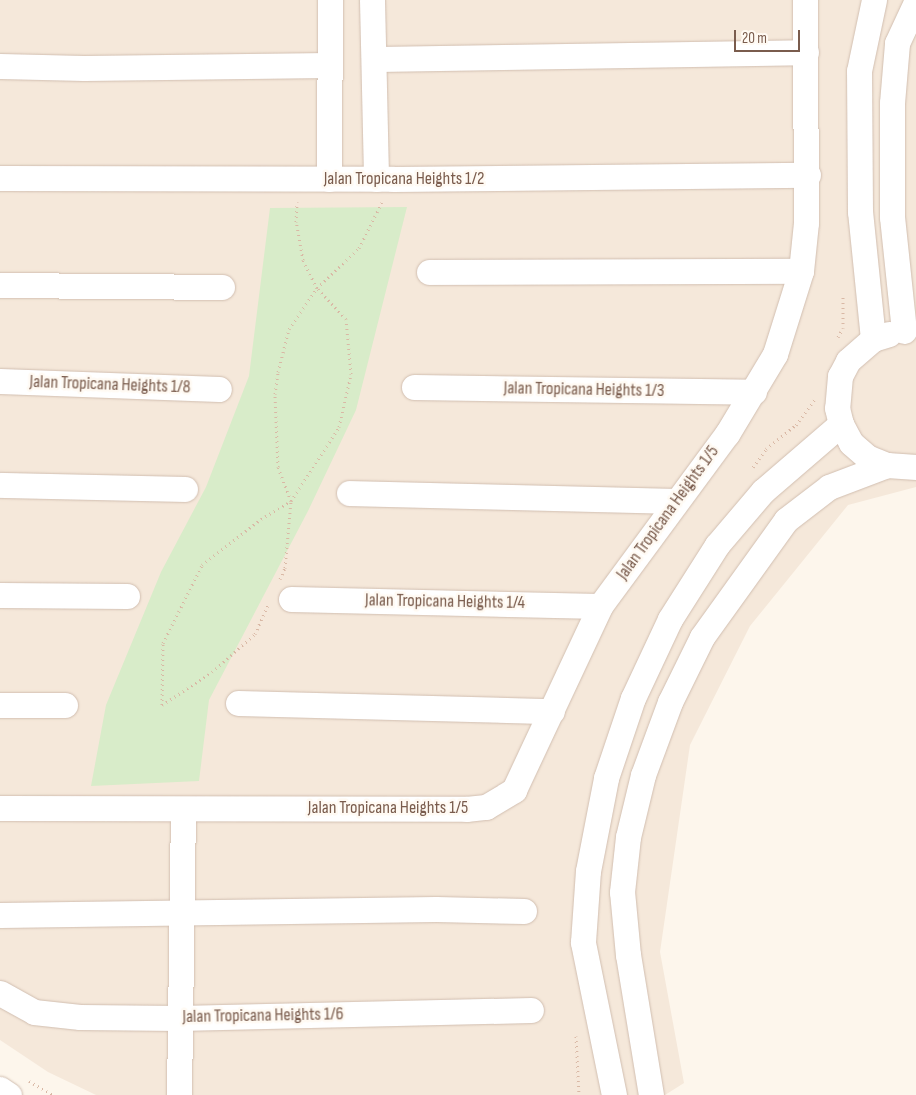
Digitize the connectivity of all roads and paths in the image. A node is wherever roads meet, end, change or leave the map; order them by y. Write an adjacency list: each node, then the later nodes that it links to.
1 (330, 0): 8 (street)
2 (372, 0): 7 (street)
3 (805, 0): 6 (street, Jalan Tropicana Heights 1/5)
4 (874, 0): 21 (street)
5 (916, 2): 20 (street)
6 (806, 52): 7 (street); 10 (street, Jalan Tropicana Heights 1/5)
7 (374, 59): 14 (street)
8 (329, 65): 9 (street); 13 (street)
9 (0, 66)
10 (808, 175): 14 (street, Jalan Tropicana Heights 1/2); 15 (street, Jalan Tropicana Heights 1/5)
11 (0, 178): 12 (street, Jalan Tropicana Heights 1/2)
12 (298, 179): 13 (street, Jalan Tropicana Heights 1/2); 19 (path)
13 (329, 179): 14 (street, Jalan Tropicana Heights 1/2)
14 (385, 179): 19 (path)
15 (801, 271): 16 (street); 25 (street, Jalan Tropicana Heights 1/5)
16 (429, 272)
17 (0, 285): 18 (street)
18 (222, 286)
19 (317, 288): 32 (path); 32 (path)
20 (910, 332): 21 (street)
21 (873, 339): 26 (street)
22 (0, 381): 24 (street, Jalan Tropicana Heights 1/8)
23 (414, 388): 25 (street, Jalan Tropicana Heights 1/3)
24 (219, 389)
25 (754, 392): 33 (street, Jalan Tropicana Heights 1/5)
26 (841, 424): 27 (street); 53 (street)
27 (887, 466): 28 (street); 54 (street)
28 (916, 467)
29 (0, 485): 30 (street)
30 (185, 489)
31 (348, 493): 33 (street)
32 (291, 501): 35 (path); 35 (path)
33 (675, 501): 37 (street, Jalan Tropicana Heights 1/5)
34 (0, 595): 36 (street)
35 (280, 595): 37 (street, Jalan Tropicana Heights 1/4)
36 (127, 596)
37 (600, 606): 41 (street, Jalan Tropicana Heights 1/5)
38 (238, 703): 41 (street)
39 (0, 706): 40 (street)
40 (64, 706)
41 (552, 711): 43 (street, Jalan Tropicana Heights 1/5)
42 (0, 808): 43 (street, Jalan Tropicana Heights 1/5)
43 (183, 809): 45 (street)
44 (524, 911): 45 (street)
45 (181, 912): 46 (street); 49 (street)
46 (0, 915)
47 (0, 993): 49 (street, Jalan Tropicana Heights 1/6)
48 (531, 1010): 49 (street, Jalan Tropicana Heights 1/6)
49 (179, 1018): 52 (street)
50 (0, 1089): 51 (street)
51 (9, 1095)
52 (179, 1095)
53 (614, 1095)
54 (651, 1095)

